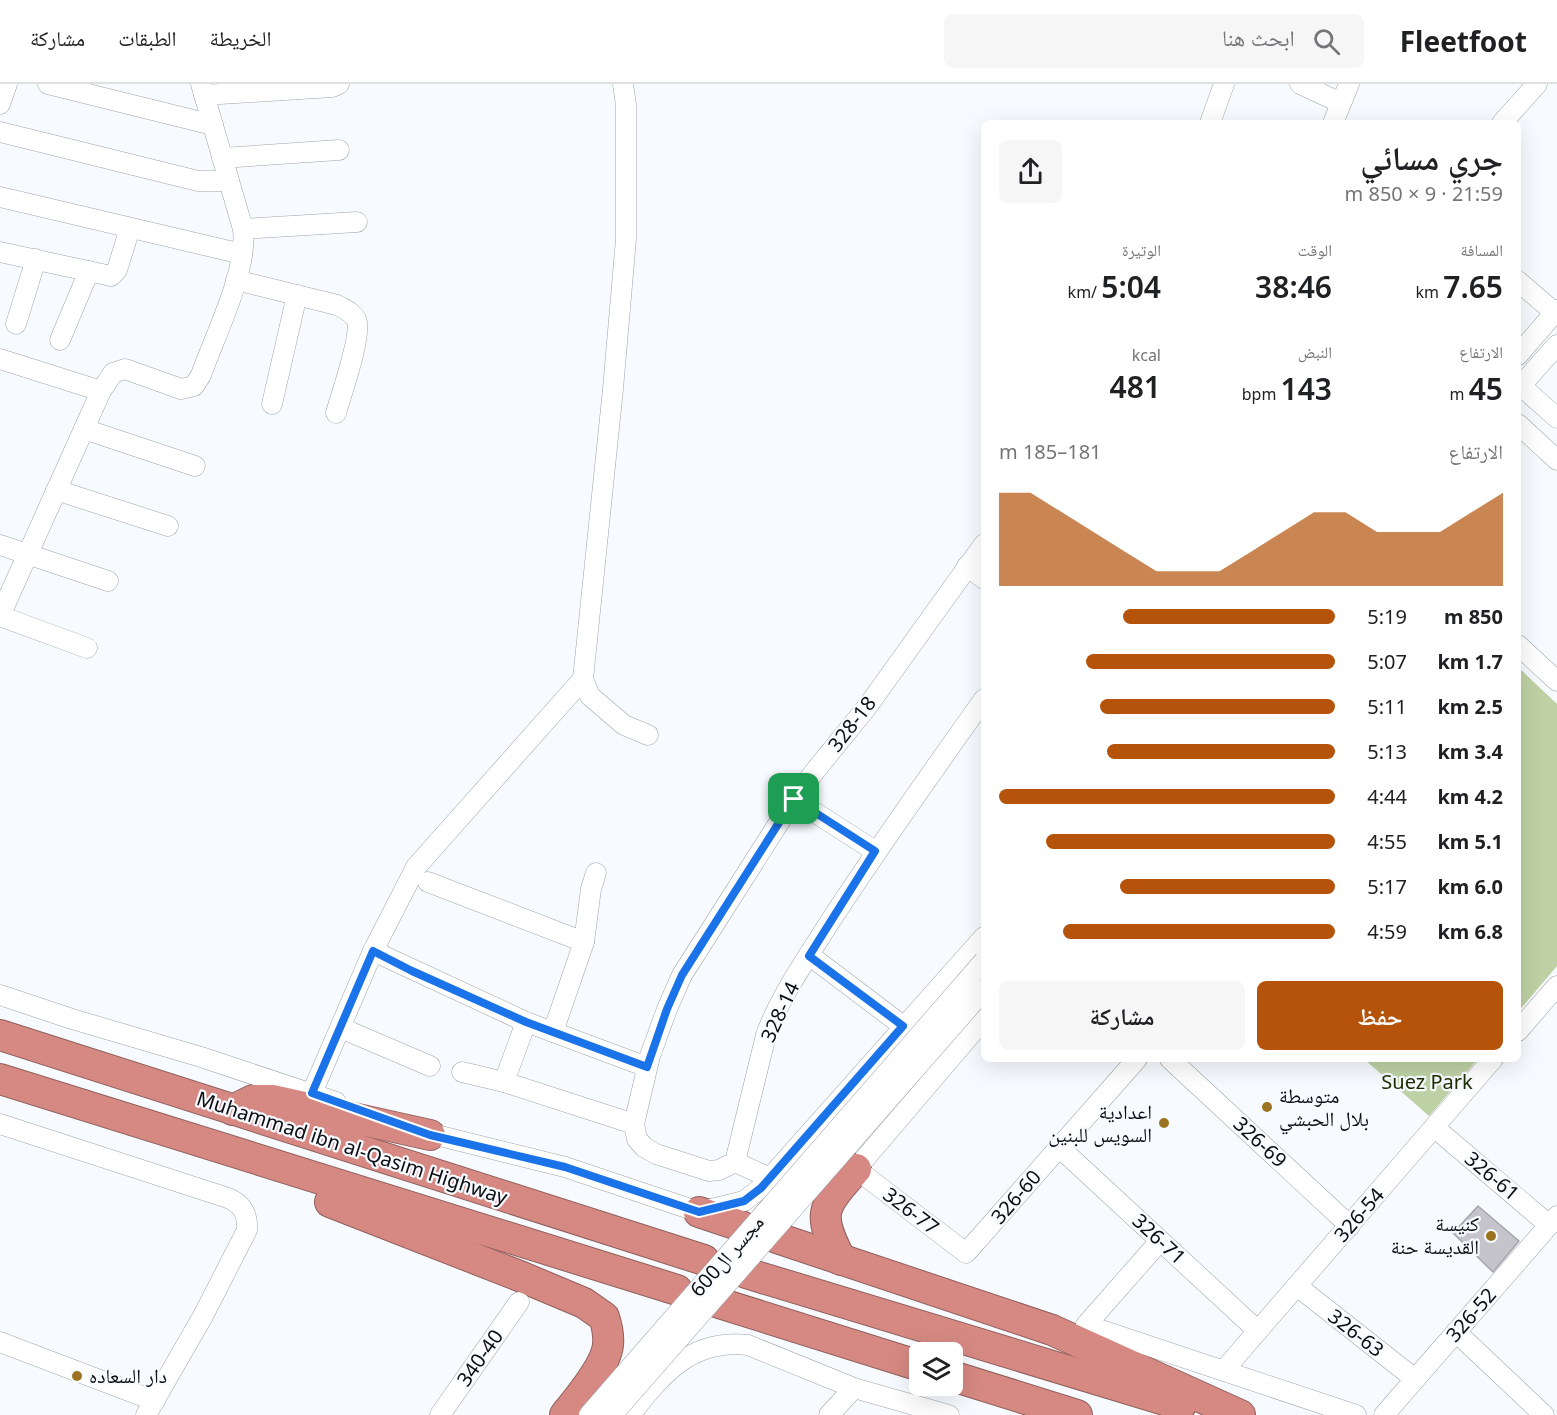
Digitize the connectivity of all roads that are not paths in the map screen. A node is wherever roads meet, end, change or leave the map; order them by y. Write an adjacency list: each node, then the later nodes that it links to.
1 (7, 84): 11 (street)
2 (48, 84): 15 (street)
3 (339, 84): 9 (street)
4 (623, 84): 59 (street)
5 (1224, 84): 12 (street)
6 (1300, 84): 10 (street)
7 (1349, 84): 10 (street)
8 (1537, 84): 14 (street)
9 (203, 89): 15 (street)
10 (1341, 103): 13 (street)
11 (0, 105)
12 (1211, 120)
13 (1334, 120)
14 (1505, 120)
15 (213, 125): 18 (street)
16 (0, 132): 19 (street)
17 (339, 150): 18 (street)
18 (222, 158): 19 (street)
19 (229, 181): 23 (street)
20 (0, 197): 22 (street)
21 (357, 222): 23 (street)
22 (130, 228): 25 (street); 27 (street)
23 (243, 229): 25 (street)
24 (0, 252): 26 (street)
25 (242, 255): 28 (street)
26 (36, 259): 27 (street); 32 (street)
27 (89, 271): 33 (street)
28 (236, 280): 30 (street); 39 (street)
29 (1521, 283): 31 (street)
30 (297, 295): 40 (street); 42 (street)
31 (1556, 312): 35 (street)
32 (16, 324)
33 (60, 340)
34 (1557, 345): 37 (street)
35 (1521, 352)
36 (0, 359): 39 (street)
37 (1521, 387)
38 (1521, 389): 41 (street)
39 (101, 391): 46 (street)
40 (272, 404)
41 (1541, 404): 43 (street); 44 (street)
42 (336, 413)
43 (1557, 418)
44 (1521, 421)
45 (1521, 427): 47 (street)
46 (84, 429): 48 (street); 49 (street)
47 (1557, 460)
48 (195, 466)
49 (56, 490): 50 (street); 53 (street)
50 (168, 526)
51 (0, 545): 53 (street)
52 (981, 548): 54 (street, 328-18)
53 (28, 554): 56 (street); 57 (street)
54 (967, 566): 55 (street); 63 (street, 328-18)
55 (981, 577)
56 (108, 581)
57 (87, 648)
58 (1521, 648): 60 (street)
59 (583, 680): 62 (street); 69 (street)
60 (1557, 681)
61 (981, 703): 64 (street, 328-14)
62 (648, 735)
63 (794, 799): 64 (street); 86 (street, 328-18)
64 (875, 851): 70 (street, 328-14)
65 (596, 873): 68 (street)
66 (428, 882): 68 (street)
67 (981, 941): 77 (street)
68 (584, 942): 80 (street)
69 (373, 951): 75 (street); 78 (street)
70 (809, 956): 77 (street); 98 (street, 328-14)
71 (981, 964): 126 (street, مجسر ال600, bridge)
72 (1557, 987): 79 (street)
73 (981, 993): 127 (street, مجسر ال600, bridge)
74 (0, 995): 90 (street)
75 (526, 1022): 80 (street); 89 (street)
76 (981, 1023): 99 (street)
77 (903, 1026): 100 (street)
78 (341, 1028): 85 (street); 90 (street)
79 (1521, 1028)
80 (553, 1032): 86 (street)
81 (0, 1035): 91 (highway, Muhammad ibn al-Qasim Highway)
82 (1134, 1062): 97 (street, 326-60)
83 (1173, 1062): 104 (street, 326-69)
84 (1491, 1062): 94 (street, 326-54)
85 (430, 1066)
86 (647, 1067): 95 (street, 328-18)
87 (462, 1072): 89 (street)
88 (0, 1079): 92 (highway, Muhammad ibn al-Qasim Highway)
89 (504, 1083): 95 (street)
90 (312, 1093): 96 (street)
91 (232, 1110): 96 (highway); 108 (highway, Muhammad ibn al-Qasim Highway)
92 (101, 1112): 112 (highway, Muhammad ibn al-Qasim Highway); 125 (highway)
93 (0, 1124): 123 (street)
94 (1436, 1128): 102 (street, 326-61); 104 (street, 326-54)
95 (635, 1132): 98 (street)
96 (430, 1135): 101 (street)
97 (1059, 1147): 106 (street, 326-71); 107 (street, 326-60)
98 (735, 1162): 100 (street)
99 (856, 1169): 107 (street, 326-77); 109 (highway)
100 (770, 1178): 101 (street)
101 (699, 1212): 103 (highway)
102 (1553, 1220): 116 (street, 326-52)
103 (741, 1226)
104 (1350, 1226): 111 (street, 326-54)
105 (777, 1238): 109 (highway)
106 (1160, 1240): 115 (street, 326-71); 119 (street)
107 (966, 1253)
108 (704, 1260)
109 (841, 1260): 133 (highway)
110 (746, 1273): 132 (highway)
111 (1298, 1286): 115 (street, 326-54); 121 (street, 326-63)
112 (677, 1290)
113 (519, 1302): 124 (street, 340-40)
114 (719, 1303): 118 (highway)
115 (1258, 1331): 119 (street, 326-54)
116 (1456, 1332): 121 (street, 326-52); 136 (street)
117 (0, 1342): 123 (street)
118 (909, 1363)
119 (1224, 1370): 134 (street)
120 (963, 1379): 131 (highway)
121 (1415, 1379): 135 (street, 326-52)
122 (854, 1388): 128 (street); 129 (street); 130 (street)
123 (150, 1408)
124 (440, 1415)
125 (565, 1415)
126 (589, 1415)
127 (612, 1415)
128 (630, 1415)
129 (829, 1415)
130 (949, 1415)
131 (1077, 1415)
132 (1212, 1415)
133 (1240, 1415)
134 (1356, 1415)
135 (1384, 1415)
136 (1544, 1415)

